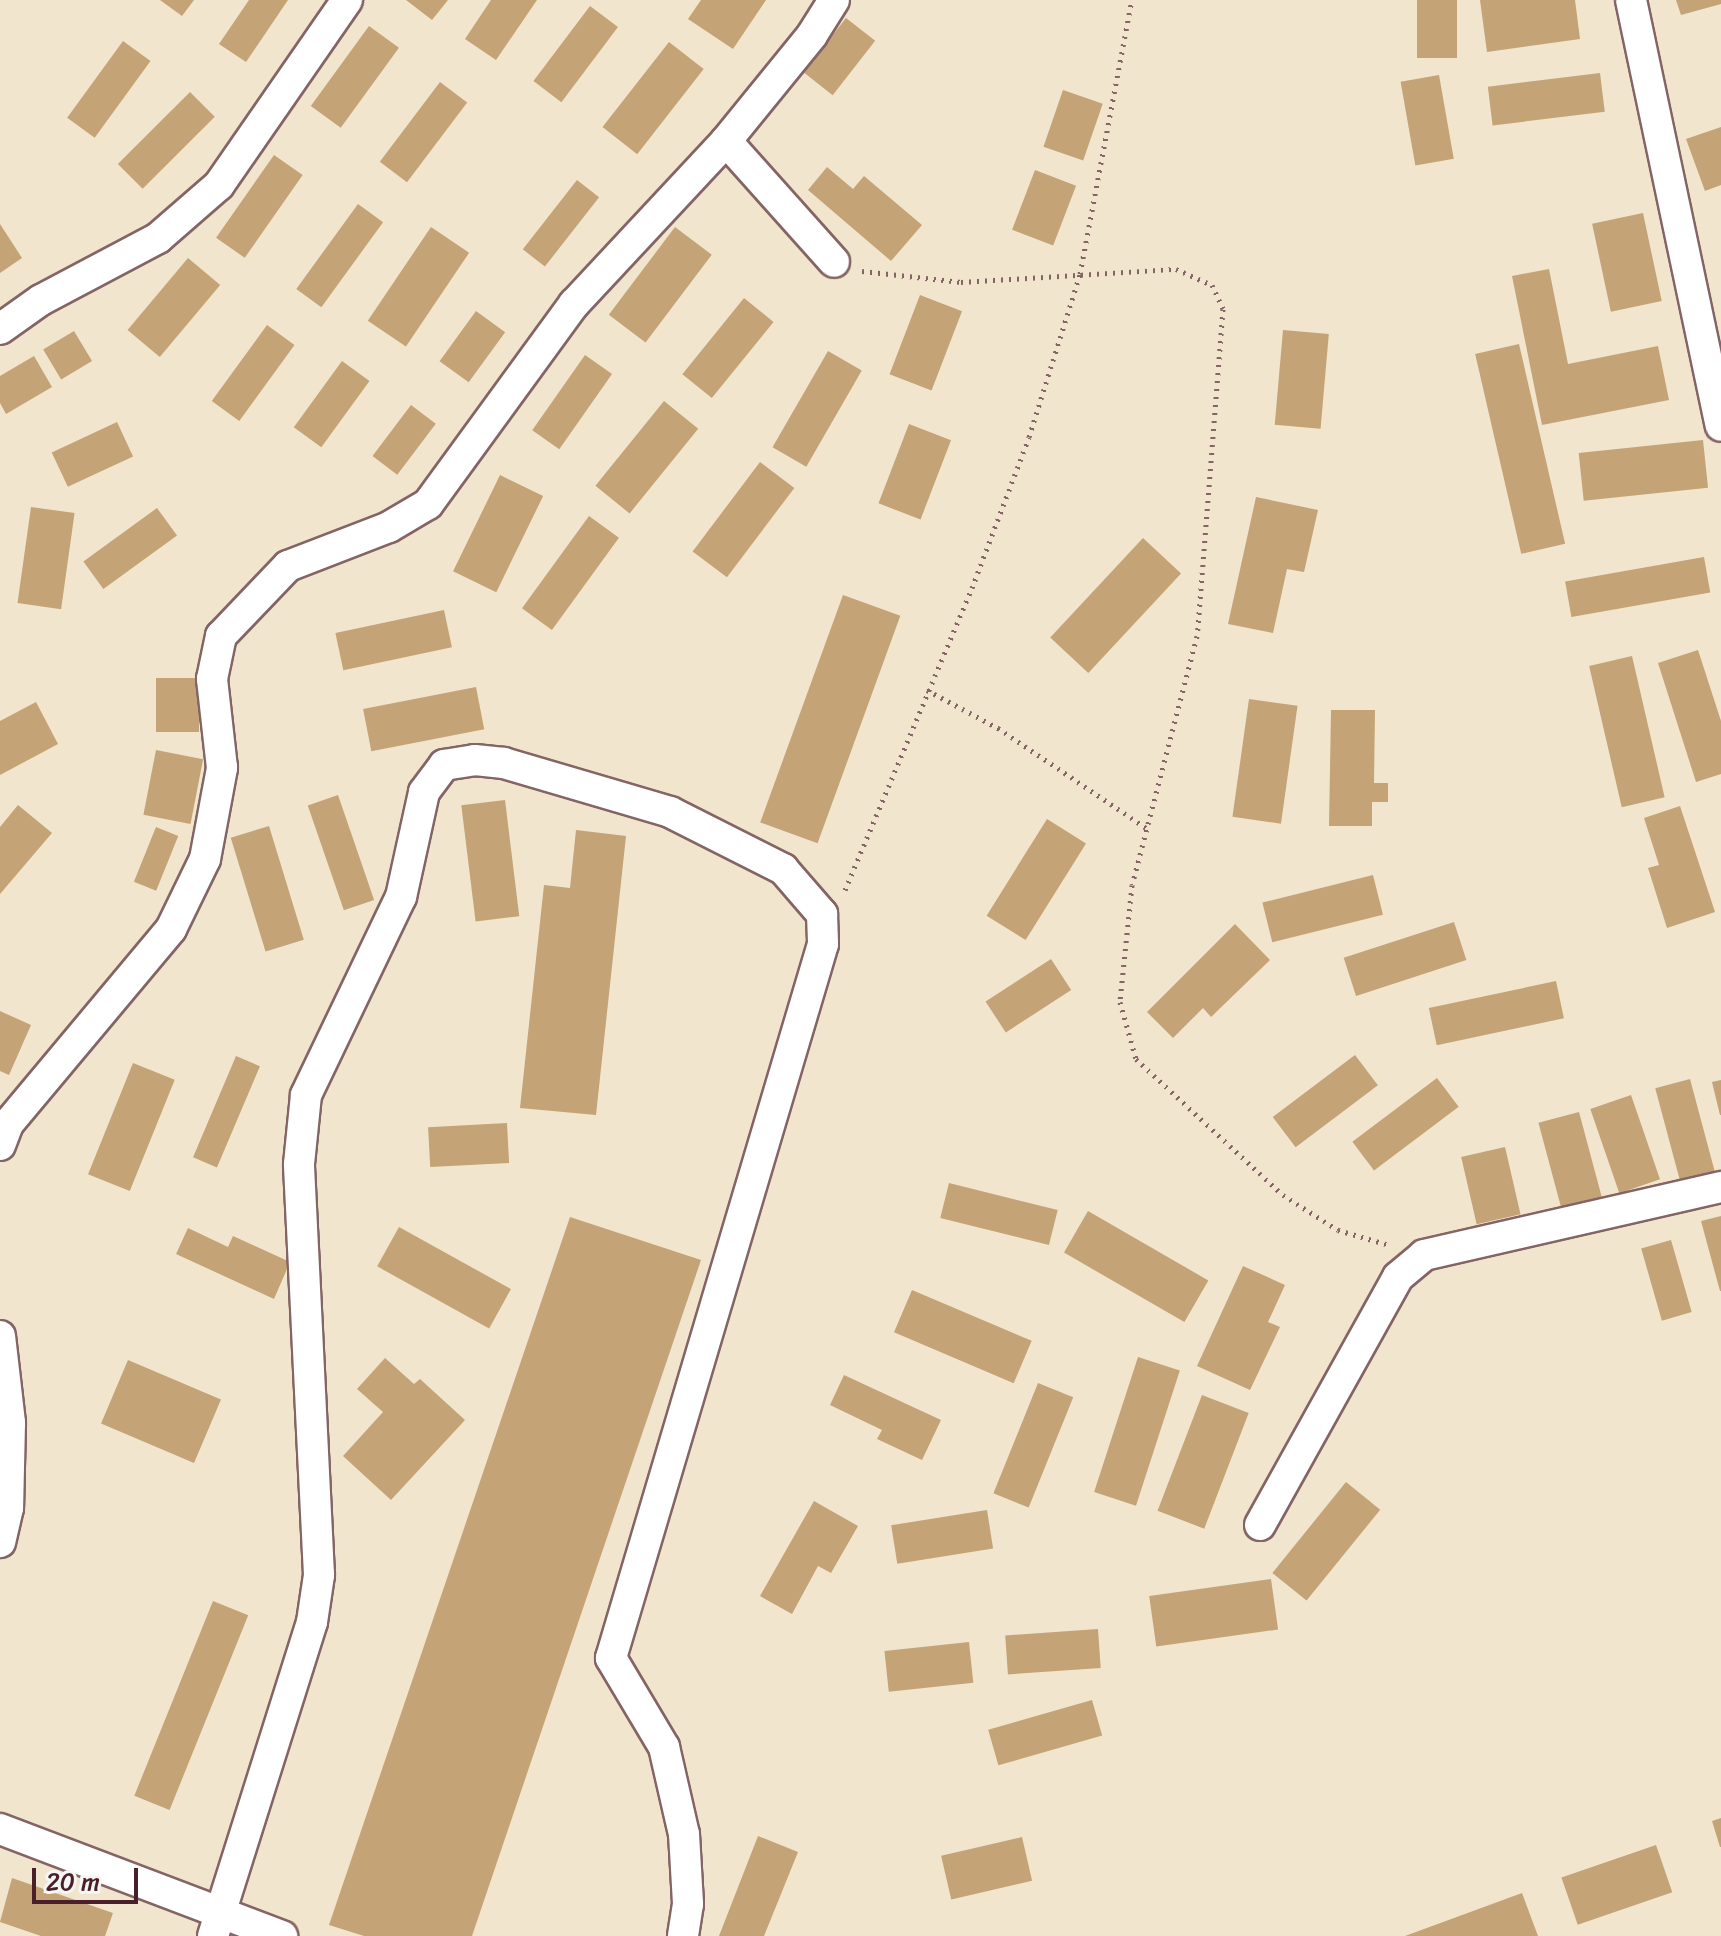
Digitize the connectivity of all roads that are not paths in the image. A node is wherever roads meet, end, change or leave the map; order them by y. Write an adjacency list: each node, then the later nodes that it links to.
1 (347, 0): 6 (street)
2 (834, 0): 4 (street)
3 (1631, 0): 7 (street)
4 (726, 141): 5 (street); 8 (street)
5 (834, 262)
6 (0, 329)
7 (1721, 426)
8 (0, 1145)
9 (1721, 1187): 11 (street)
10 (0, 1336): 12 (street)
11 (1260, 1525)
12 (0, 1542)
13 (0, 1829): 14 (street)
14 (218, 1924): 15 (street); 16 (street)
15 (282, 1936)
16 (683, 1936)

